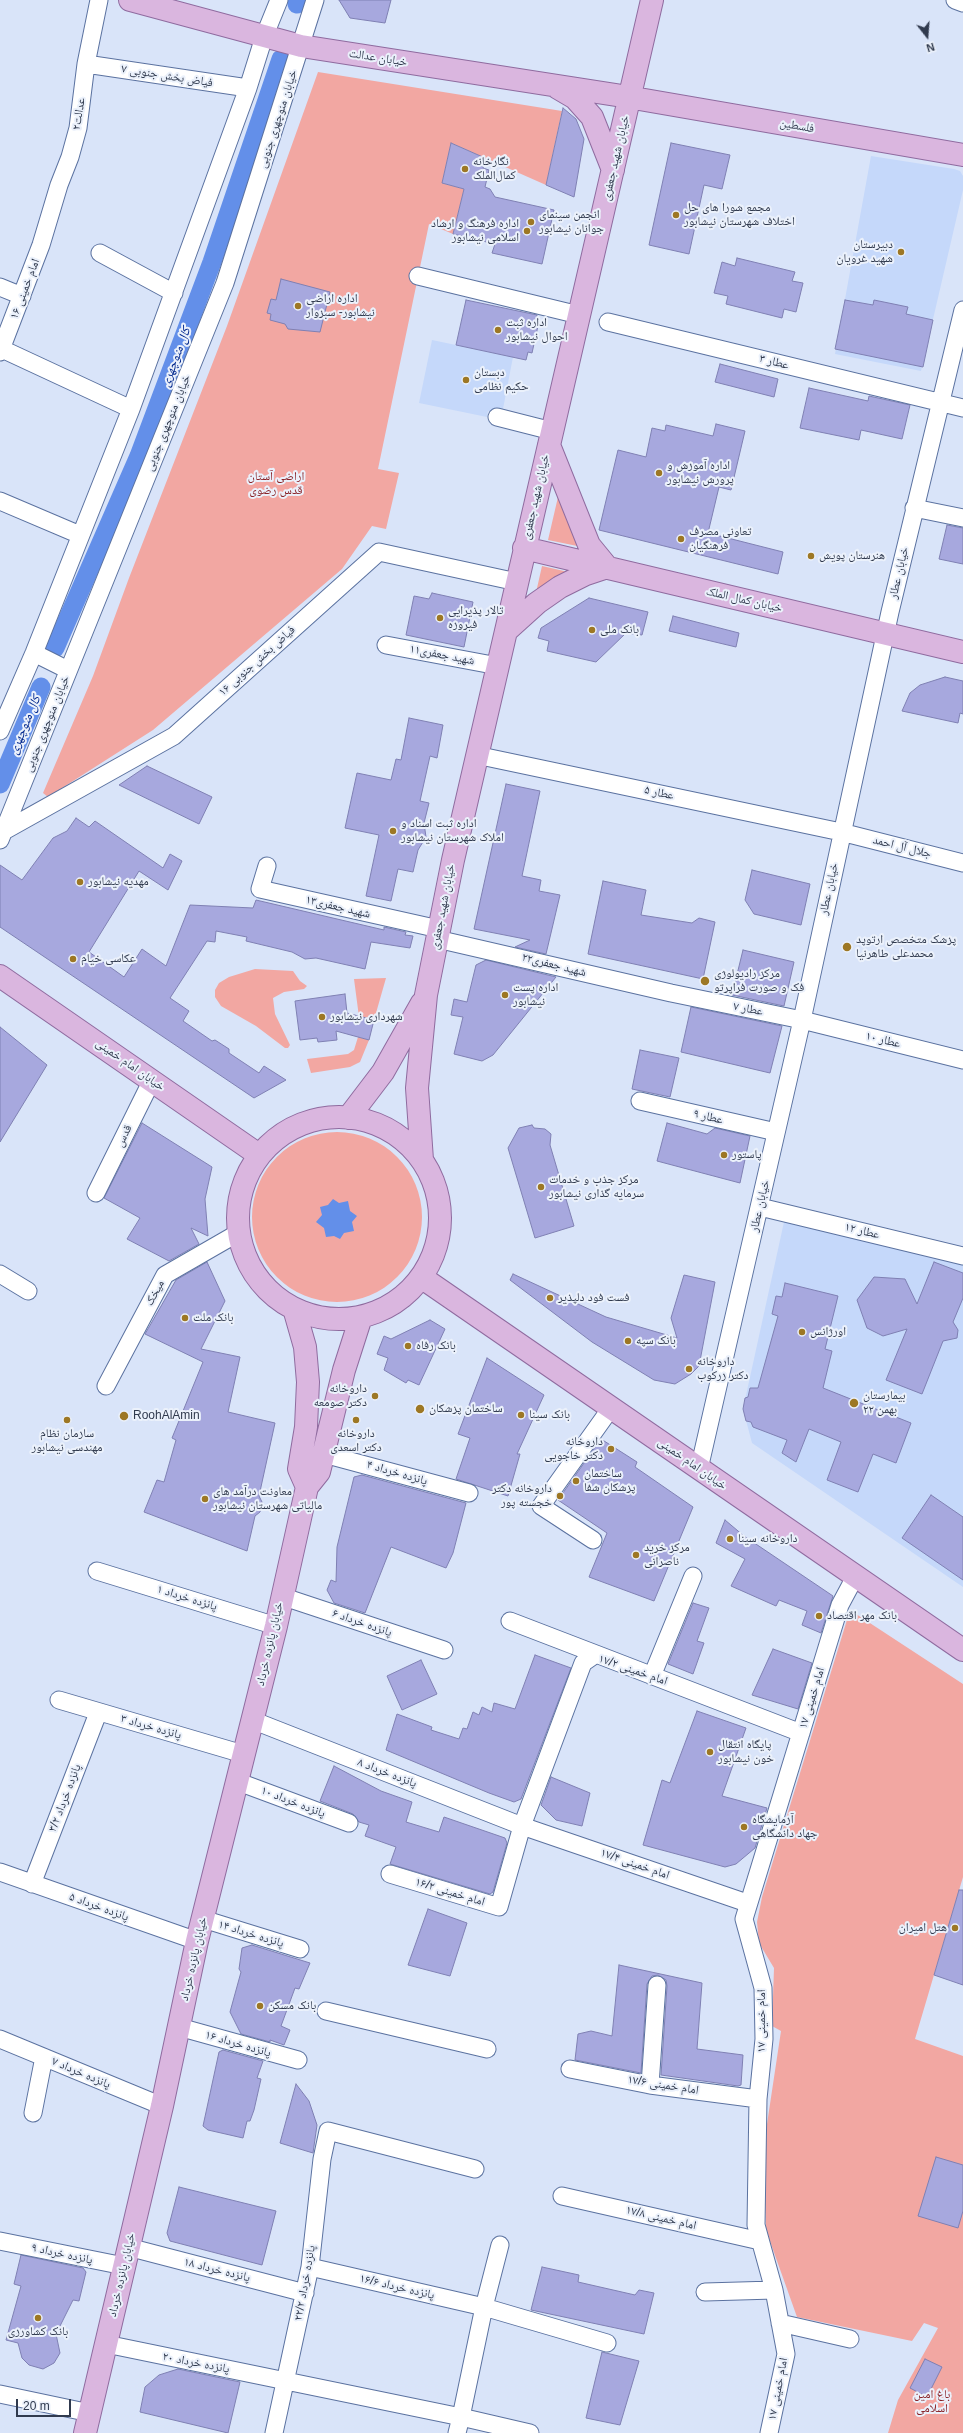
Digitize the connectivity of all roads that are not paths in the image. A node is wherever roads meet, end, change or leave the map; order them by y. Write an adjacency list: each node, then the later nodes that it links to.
1 (99, 0): 10 (street, عدالت۲)
2 (130, 0): 8 (main road, خیابان عدالت)
3 (279, 0): 8 (street)
4 (315, 0): 9 (street, خیابان منوچهری جنوبی)
5 (652, 0): 13 (main road, خیابان شهید جعفری)
6 (955, 0): 7 (street)
7 (963, 3)
8 (264, 37): 9 (main road, خیابان عدالت); 12 (street)
9 (301, 46): 11 (main road, خیابان عدالت); 44 (street, خیابان منوچهری جنوبی)
10 (86, 64): 12 (street, فیاض بخش جنوبی ۷); 16 (street, عدالت۲)
11 (554, 85): 13 (main road, خیابان عدالت); 15 (main road)
12 (248, 88): 20 (street)
13 (630, 97): 14 (main road, فلسطین); 15 (main road, خیابان شهید جعفری)
14 (963, 155)
15 (613, 170): 23 (main road, خیابان شهید جعفری)
16 (47, 225): 21 (street, امام خمینی ۱۶)
17 (100, 253): 20 (street)
18 (418, 276): 23 (street)
19 (0, 287): 21 (street)
20 (174, 293): 28 (street)
21 (22, 296): 25 (street, امام خمینی ۱۶)
22 (963, 310): 26 (street, خیابان عطار)
23 (579, 315): 30 (main road, خیابان شهید جعفری)
24 (608, 322): 26 (street, عطار ۳)
25 (1, 351): 28 (street)
26 (941, 402): 27 (street, عطار ۳); 32 (street, خیابان عطار)
27 (963, 408)
28 (131, 409): 34 (street)
29 (497, 417): 30 (street)
30 (550, 438): 35 (main road, خیابان شهید جعفری); 36 (main road)
31 (1, 502): 34 (street)
32 (914, 508): 33 (street); 39 (street, خیابان عطار)
33 (963, 518)
34 (80, 535): 42 (street)
35 (524, 548): 36 (main road, خیابان کمال الملک); 37 (main road, خیابان شهید جعفری)
36 (606, 567): 38 (main road); 39 (main road, خیابان کمال الملک)
37 (517, 582): 38 (main road, خیابان شهید جعفری); 48 (street, فیاض بخش جنوبی ۱۶)
38 (506, 631): 43 (main road, خیابان شهید جعفری)
39 (886, 634): 41 (main road, خیابان کمال الملک); 47 (street, خیابان عطار)
40 (386, 645): 43 (street, شهید جعفری۱۱)
41 (963, 652)
42 (34, 653): 44 (street); 45 (street)
43 (498, 666): 46 (main road, خیابان شهید جعفری)
44 (68, 670): 48 (street, خیابان منوچهری جنوبی)
45 (0, 731)
46 (476, 755): 47 (street, عطار ۵); 51 (main road, خیابان شهید جعفری)
47 (841, 832): 49 (street, جلال آل احمد); 55 (street, خیابان عطار)
48 (2, 835)
49 (963, 863)
50 (267, 866): 51 (street, شهید جعفری۱۳)
51 (438, 934): 53 (street, شهید جعفری۲۲); 54 (main road, خیابان شهید جعفری)
52 (0, 976): 57 (main road, خیابان امام خمینی)
53 (671, 993): 55 (street, عطار ۷)
54 (426, 995): 59 (main road, خیابان شهید جعفری); 62 (main road, خیابان شهید جعفری)
55 (802, 1020): 56 (street, عطار ۱۰); 60 (street, خیابان عطار)
56 (963, 1060)
57 (152, 1080): 61 (main road, خیابان امام خمینی); 63 (street, قدس)
58 (640, 1101): 60 (street, عطار ۹)
59 (348, 1118): 61 (main road); 62 (main road)
60 (776, 1132): 64 (street, خیابان عطار)
61 (259, 1155): 65 (main road)
62 (422, 1160): 68 (main road)
63 (96, 1193)
64 (760, 1207): 66 (street, عطار ۱۲); 75 (street, خیابان عطار)
65 (238, 1233): 70 (main road); 72 (street, میخک)
66 (963, 1256)
67 (0, 1274): 69 (street)
68 (421, 1278): 71 (main road); 73 (main road, خیابان امام خمینی)
69 (28, 1291)
70 (295, 1312): 71 (main road); 76 (main road)
71 (360, 1317): 74 (main road, خیابان پانزده خرداد)
72 (106, 1386)
73 (611, 1408): 75 (main road, خیابان امام خمینی); 78 (street)
74 (324, 1454): 76 (main road, خیابان پانزده خرداد); 77 (street, پانزده خرداد ۴)
75 (699, 1469): 81 (main road, خیابان امام خمینی)
76 (307, 1486): 82 (main road, خیابان پانزده خرداد)
77 (469, 1493)
78 (593, 1540)
79 (97, 1571): 84 (street, پانزده خرداد ۱)
80 (693, 1576): 88 (street)
81 (855, 1576): 86 (main road, خیابان امام خمینی); 92 (street, امام خمینی ۱۷)
82 (282, 1596): 84 (main road, خیابان پانزده خرداد); 85 (street, پانزده خرداد ۶)
83 (510, 1621): 87 (street)
84 (276, 1626): 91 (main road, خیابان پانزده خرداد)
85 (444, 1650)
86 (963, 1650)
87 (596, 1654): 88 (street, امام خمینی ۱۷/۲); 96 (street, امام خمینی ۱۷/۲)
88 (652, 1676): 92 (street, امام خمینی ۱۷/۲)
89 (59, 1700): 90 (street, پانزده خرداد ۳)
90 (98, 1712): 93 (street, پانزده خرداد ۳); 99 (street, پانزده خرداد ۳/۲)
91 (252, 1720): 93 (main road, خیابان پانزده خرداد); 96 (street, پانزده خرداد ۸)
92 (801, 1733): 100 (street, امام خمینی ۱۷)
93 (243, 1754): 94 (main road, خیابان پانزده خرداد)
94 (236, 1781): 95 (street, پانزده خرداد ۱۰); 101 (main road, خیابان پانزده خرداد)
95 (349, 1823)
96 (522, 1826): 98 (street, امام خمینی ۱۶/۲); 100 (street, امام خمینی ۱۷/۴)
97 (0, 1872): 99 (street, پانزده خرداد ۵)
98 (390, 1874)
99 (32, 1884): 102 (street, پانزده خرداد ۵)
100 (747, 1903): 113 (street, امام خمینی ۱۷)
101 (203, 1919): 102 (main road, خیابان پانزده خرداد); 103 (street, پانزده خرداد ۱۴)
102 (197, 1941): 106 (main road, خیابان پانزده خرداد)
103 (300, 1949)
104 (657, 1985): 112 (street)
105 (326, 2011): 108 (street)
106 (179, 2027): 110 (street, پانزده خرداد ۱۶); 114 (main road, خیابان پانزده خرداد)
107 (0, 2039): 109 (street, پانزده خرداد ۷)
108 (487, 2049)
109 (44, 2057): 114 (street, پانزده خرداد ۷); 115 (street)
110 (298, 2060)
111 (570, 2068): 112 (street, امام خمینی ۱۷/۶)
112 (650, 2085): 113 (street, امام خمینی ۱۷/۶)
113 (758, 2098): 119 (street, امام خمینی ۱۷)
114 (162, 2106): 121 (main road, خیابان پانزده خرداد)
115 (33, 2113)
116 (474, 2169): 122 (street, پانزده خرداد ۲۲/۲)
117 (562, 2196): 119 (street, امام خمینی ۱۷/۸)
118 (0, 2241): 121 (street, پانزده خرداد ۹)
119 (760, 2241): 123 (street, امام خمینی ۱۷)
120 (500, 2245): 126 (street)
121 (126, 2257): 125 (street, پانزده خرداد ۱۸); 129 (main road, خیابان پانزده خرداد)
122 (310, 2267): 125 (street, پانزده خرداد ۲۲/۲); 126 (street, پانزده خرداد ۱۶/۶)
123 (774, 2290): 124 (street); 127 (street, امام خمینی ۱۷)
124 (705, 2292)
125 (305, 2293): 131 (street, پانزده خرداد ۲۲/۲)
126 (484, 2307): 130 (street, پانزده خرداد ۱۶/۶); 134 (street)
127 (780, 2323): 128 (street); 137 (street, امام خمینی ۱۷)
128 (850, 2339)
129 (106, 2344): 131 (street, پانزده خرداد ۲۰); 133 (main road, خیابان پانزده خرداد)
130 (607, 2344)
131 (286, 2380): 134 (street, پانزده خرداد ۲۰); 135 (street, پانزده خرداد ۲۲/۲)
132 (0, 2394): 133 (street)
133 (87, 2423)
134 (459, 2425): 136 (street, پانزده خرداد ۲۰)
135 (274, 2433)
136 (530, 2433)
137 (769, 2433)

